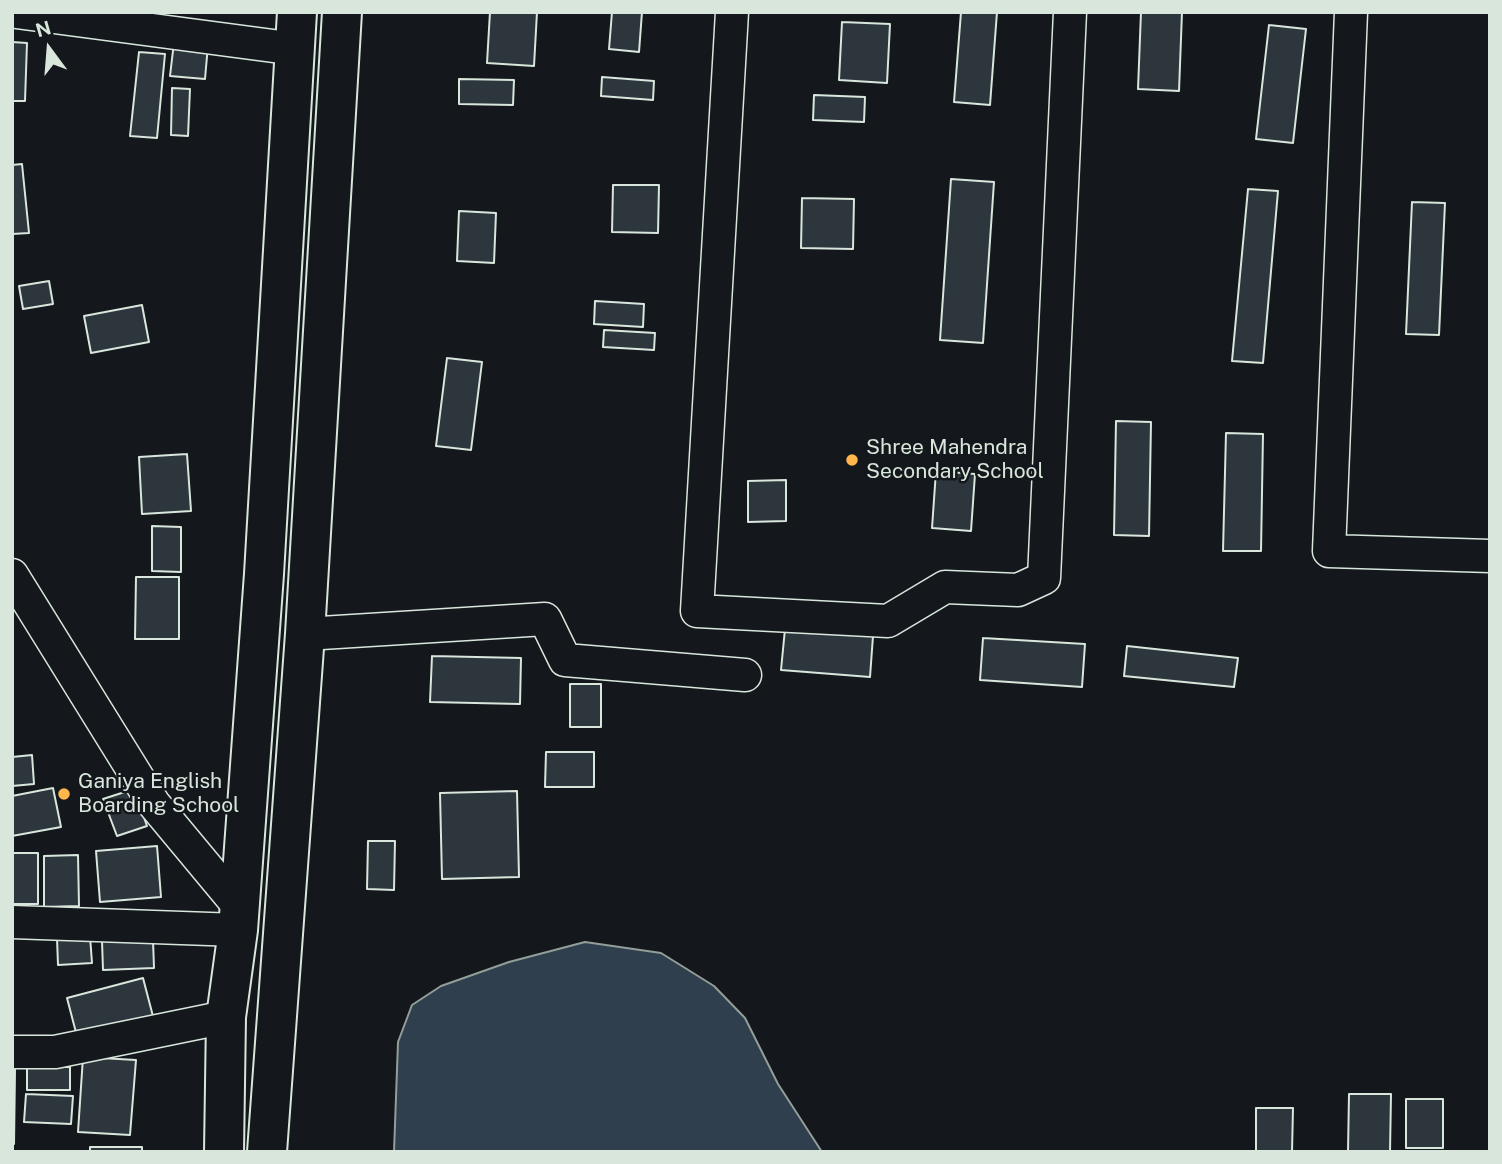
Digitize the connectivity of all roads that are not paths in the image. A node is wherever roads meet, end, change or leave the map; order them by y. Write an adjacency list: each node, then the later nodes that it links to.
1 (16, 12): 6 (street)
2 (342, 12): 9 (highway)
3 (732, 12): 4 (street)
4 (1070, 12)
5 (1351, 12): 7 (street)
6 (297, 31): 11 (highway)
7 (1490, 556)
8 (12, 575): 11 (street)
9 (305, 634): 10 (street); 16 (highway)
10 (745, 675)
11 (238, 917): 12 (street); 13 (highway)
12 (12, 922)
13 (226, 1017): 14 (street); 15 (highway)
14 (12, 1052)
15 (224, 1152)
16 (267, 1152)

